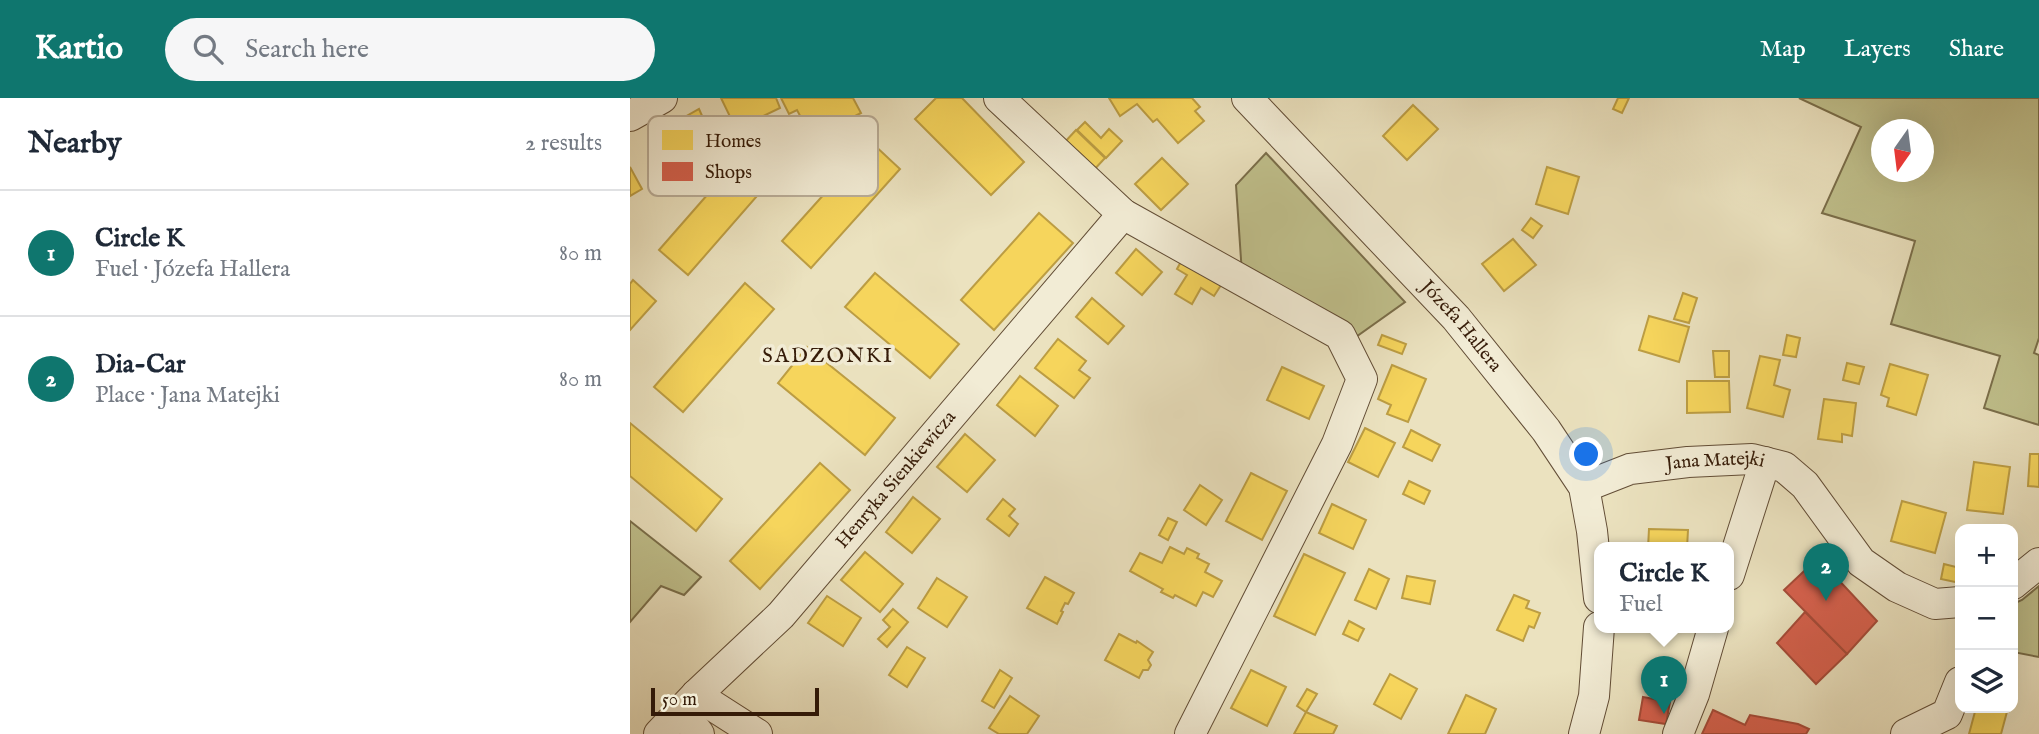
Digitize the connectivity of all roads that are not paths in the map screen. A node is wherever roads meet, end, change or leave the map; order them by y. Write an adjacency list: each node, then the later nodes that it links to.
1 (662, 98): 4 (street)
2 (999, 98): 5 (street)
3 (1247, 98): 7 (street, Józefa Hallera)
4 (630, 116)
5 (1123, 214): 16 (street, Henryka Sienkiewicza); 20 (street)
6 (1765, 462): 7 (street, Jana Matejki); 9 (street); 12 (street, Jana Matejki)
7 (1584, 487): 8 (street, Józefa Hallera)
8 (1594, 550)
9 (1734, 559)
10 (2039, 563): 11 (street)
11 (2018, 580)
12 (1955, 602)
13 (1599, 633): 21 (street)
14 (1712, 633): 22 (street)
15 (1955, 695): 23 (street)
16 (689, 703): 17 (street, Henryka Sienkiewicza); 18 (street); 19 (street)
17 (659, 734)
18 (699, 734)
19 (757, 734)
20 (1190, 734)
21 (1584, 734)
22 (1678, 734)
23 (1906, 734)

